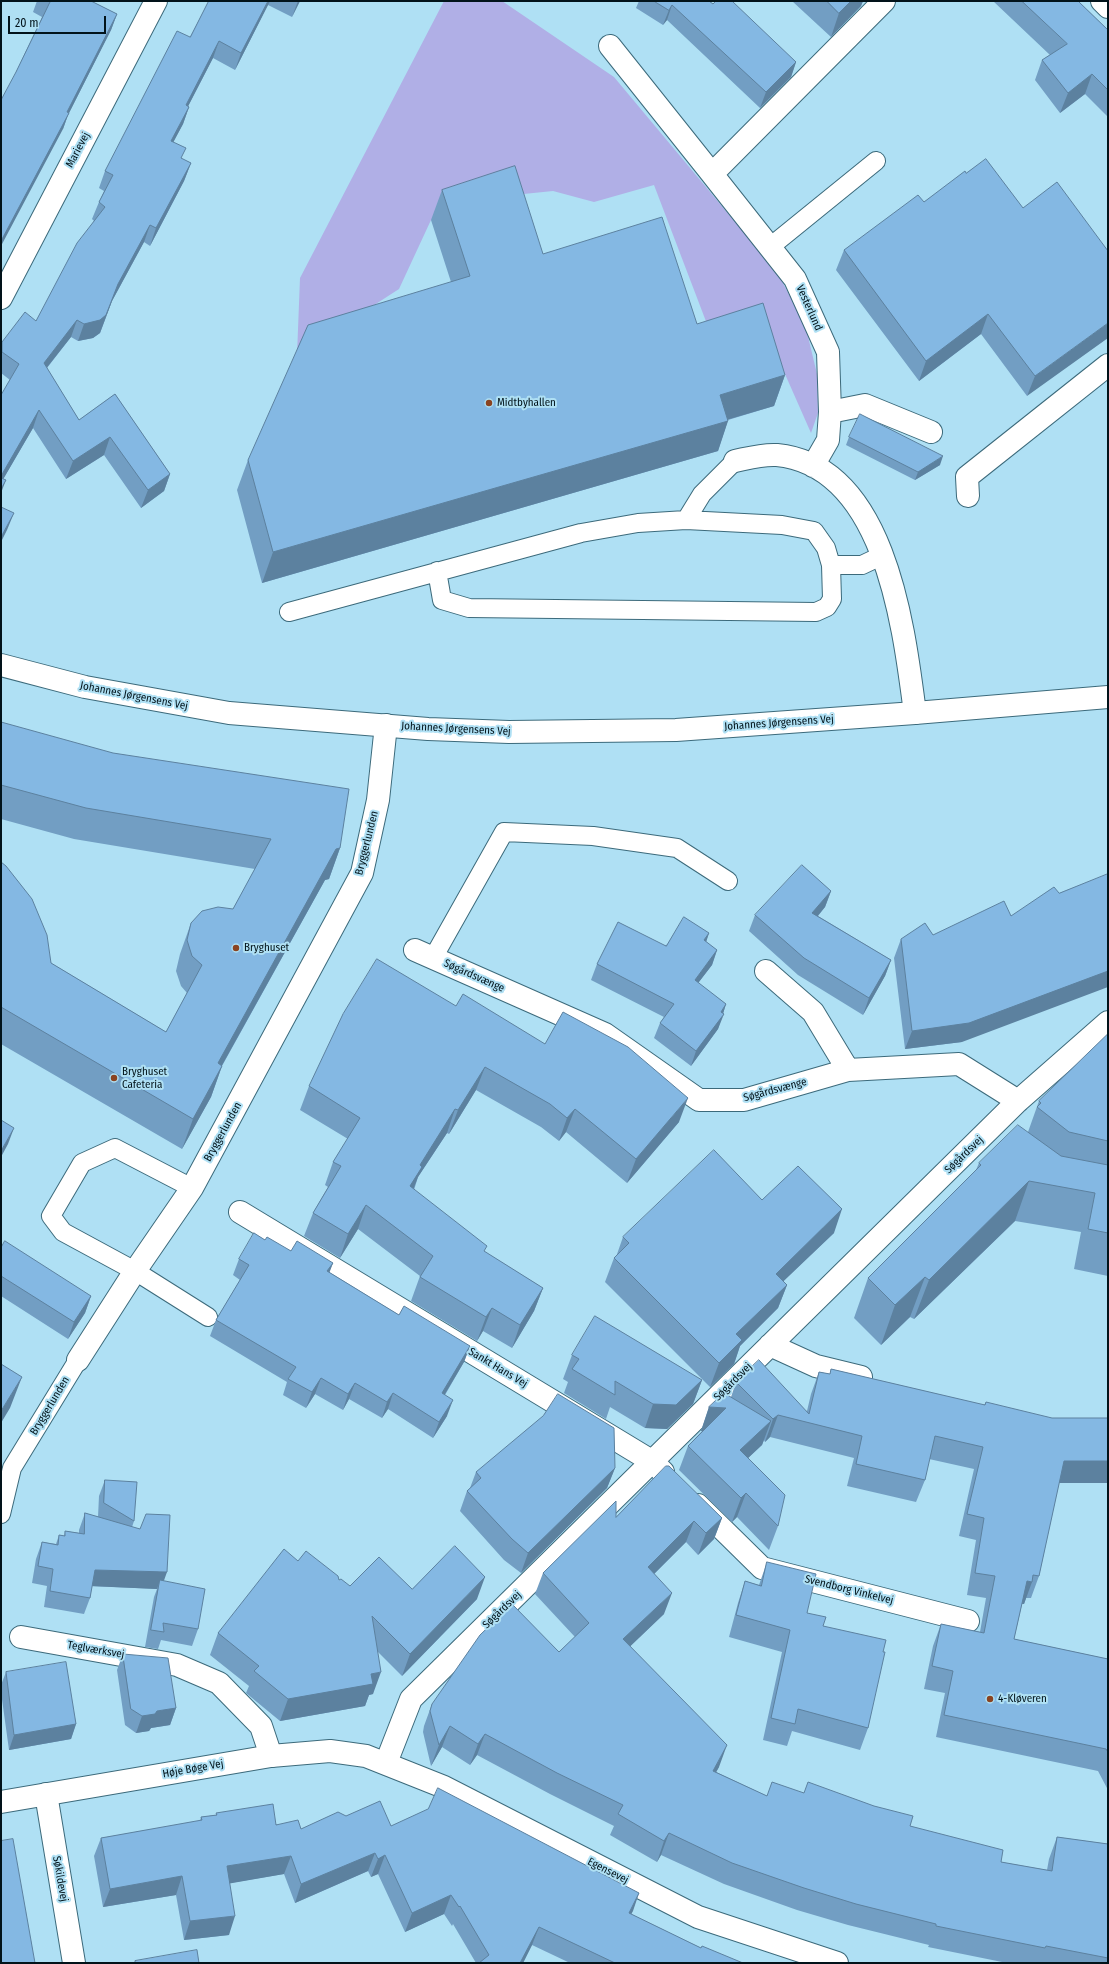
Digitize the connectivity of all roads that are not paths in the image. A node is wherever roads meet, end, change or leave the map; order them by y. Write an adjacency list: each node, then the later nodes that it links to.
1 (156, 1): 9 (street, Marievej)
2 (884, 1): 7 (street)
3 (1102, 1): 4 (street)
4 (1108, 7)
5 (610, 46): 7 (street, Vesterlund)
6 (876, 161): 8 (lane)
7 (712, 174): 8 (street, Vesterlund)
8 (770, 247): 11 (street, Vesterlund)
9 (1, 298)
10 (1108, 365): 15 (street)
11 (830, 412): 12 (street); 14 (street, Vesterlund)
12 (931, 432)
13 (735, 461): 14 (street); 16 (lane)
14 (813, 466): 17 (street)
15 (968, 496)
16 (686, 520): 18 (lane); 19 (lane)
17 (883, 555): 18 (lane); 23 (street)
18 (831, 566): 19 (lane)
19 (437, 571): 20 (lane)
20 (289, 612)
21 (1, 665): 24 (street, Johannes Jørgensens Vej)
22 (1108, 697): 23 (street, Johannes Jørgensens Vej)
23 (915, 713): 24 (street, Johannes Jørgensens Vej)
24 (386, 725): 33 (street, Bryggerlunden)
25 (728, 881): 26 (lane)
26 (424, 954): 29 (street, Søgårdsvænge)
27 (766, 971): 29 (street)
28 (1108, 1022): 30 (street, Søgårdsvej)
29 (848, 1070): 30 (street, Søgårdsvænge)
30 (1018, 1101): 31 (street, Søgårdsvej)
31 (986, 1134): 32 (street); 37 (street, Søgårdsvej)
32 (1003, 1148)
33 (192, 1188): 35 (street, Bryggerlunden); 35 (lane)
34 (240, 1212): 40 (street, Sankt Hans Vej)
35 (135, 1271): 36 (lane); 38 (street, Bryggerlunden)
36 (208, 1316)
37 (770, 1345): 39 (street); 40 (street, Søgårdsvej)
38 (78, 1360): 41 (lane, Bryggerlunden)
39 (877, 1381)
40 (653, 1462): 42 (street, Svendborg Vinkelvej); 45 (street, Søgårdsvej)
41 (1, 1514)
42 (968, 1621)
43 (21, 1637): 44 (street, Teglværksvej)
44 (271, 1756): 45 (street, Høje Bøge Vej); 46 (street, Høje Bøge Vej)
45 (386, 1763): 49 (street, Egensevej)
46 (46, 1794): 47 (street, Høje Bøge Vej); 48 (street, Søkildevej)
47 (1, 1802)
48 (74, 1963)
49 (837, 1963)

